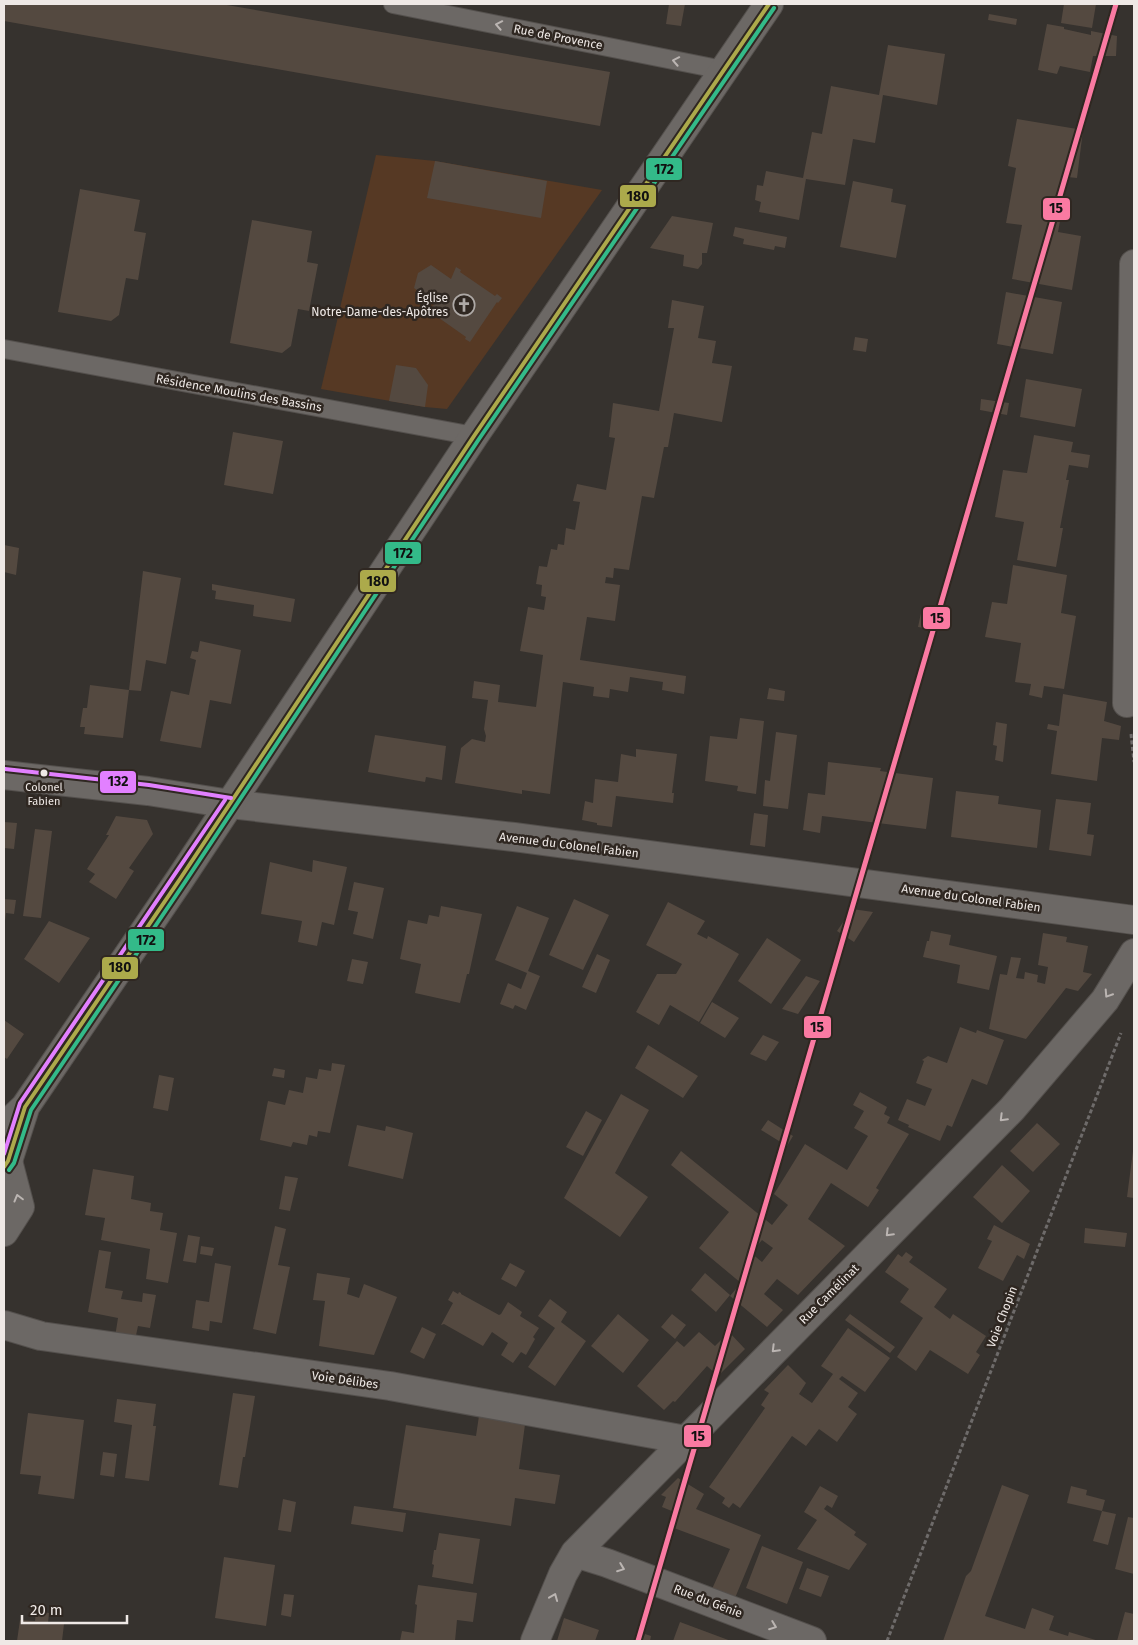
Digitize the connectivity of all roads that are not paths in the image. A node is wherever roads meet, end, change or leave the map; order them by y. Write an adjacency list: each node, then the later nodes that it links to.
1 (393, 4): 3 (lane, Rue de Provence, one-way to 1)
2 (769, 4): 3 (street)
3 (723, 70): 6 (street)
4 (1134, 264): 7 (street)
5 (4, 349): 6 (lane, Résidence Moulins des Bassins)
6 (474, 436): 9 (street)
7 (1127, 703)
8 (4, 774): 9 (street, Avenue du Colonel Fabien)
9 (230, 804): 10 (street, Avenue du Colonel Fabien); 12 (street)
10 (1134, 920)
11 (1134, 953): 17 (street, Rue Camélinat, one-way to 17)
12 (25, 1106): 13 (street); 14 (street)
13 (4, 1127)
14 (6, 1164): 15 (street, one-way to 14)
15 (4, 1232)
16 (4, 1325): 17 (street, Voie Délibes)
17 (686, 1440): 18 (street, Rue Camélinat)
18 (575, 1553): 19 (street, Rue Camélinat, one-way to 18); 20 (street, Rue du Génie, one-way to 20)
19 (536, 1641)
20 (812, 1641)

